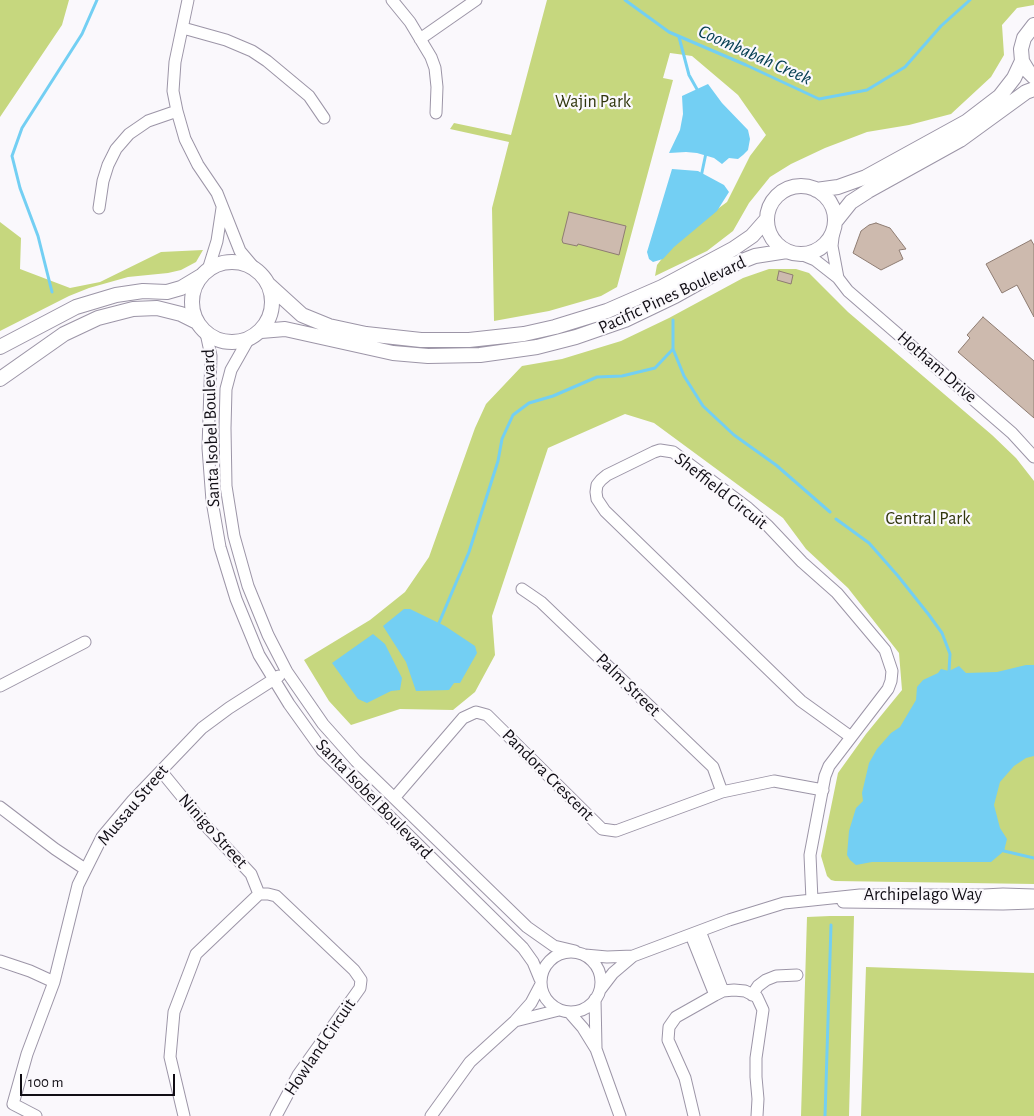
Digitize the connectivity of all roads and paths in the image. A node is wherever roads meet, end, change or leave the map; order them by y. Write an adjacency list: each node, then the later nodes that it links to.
1 (188, 0): 5 (street)
2 (392, 0): 6 (street)
3 (476, 0): 6 (street)
4 (1034, 25): 7 (main road)
5 (183, 28): 10 (street); 12 (street)
6 (420, 39): 11 (street)
7 (1022, 61): 8 (main road); 13 (main road)
8 (1034, 78)
9 (1034, 89): 17 (main road)
10 (177, 112): 14 (street); 15 (street)
11 (436, 113)
12 (324, 118)
13 (816, 190): 16 (main road); 17 (main road)
14 (99, 208)
15 (222, 208): 19 (street); 20 (street)
16 (767, 219): 18 (main road); 22 (main road, Pacific Pines Boulevard)
17 (834, 226): 18 (main road); 21 (street)
18 (793, 252): 21 (street, Hotham Drive); 24 (main road, Pacific Pines Boulevard)
19 (256, 270): 20 (main road); 22 (main road)
20 (205, 273): 23 (main road); 26 (main road)
21 (838, 278): 28 (street, Hotham Drive)
22 (269, 285): 24 (main road)
23 (201, 328): 25 (main road); 27 (main road); 32 (street, Santa Isobel Boulevard)
24 (261, 331): 25 (main road)
25 (248, 340): 31 (street, Santa Isobel Boulevard)
26 (0, 347)
27 (0, 379)
28 (1034, 458)
29 (522, 589): 37 (street, Palm Street)
30 (85, 642): 33 (street)
31 (287, 672): 32 (street, Mussau Street); 38 (street, Santa Isobel Boulevard)
32 (274, 679): 35 (street, Mussau Street); 51 (street, Santa Isobel Boulevard)
33 (0, 686)
34 (851, 737): 34 (street, Sheffield Circuit); 36 (street, Sheffield Circuit)
35 (161, 771): 40 (street, Mussau Street); 41 (street, Ninigo Street)
36 (822, 790): 37 (street, Pandora Crescent); 43 (street, Sheffield Circuit)
37 (722, 792): 38 (street, Pandora Crescent)
38 (395, 798): 46 (street, Santa Isobel Boulevard)
39 (0, 806): 40 (street)
40 (85, 869): 50 (street, Mussau Street)
41 (259, 894): 59 (street); 60 (street, Howland Circuit)
42 (1034, 895): 43 (street, Archipelago Way)
43 (812, 900): 44 (street, Archipelago Way); 45 (street, Archipelago Way)
44 (1034, 903)
45 (696, 933): 47 (street, Archipelago Way); 52 (street)
46 (580, 953): 47 (street, Archipelago Way); 51 (street); 54 (street)
47 (633, 956): 54 (street, Archipelago Way)
48 (0, 961): 50 (street)
49 (797, 975): 53 (street)
50 (54, 982): 58 (street, Mussau Street)
51 (540, 983): 55 (street); 56 (street)
52 (719, 993): 53 (street); 63 (street)
53 (752, 994): 64 (street)
54 (598, 995): 55 (street); 57 (street)
55 (564, 1011): 56 (street); 57 (street)
56 (516, 1020): 61 (street)
57 (596, 1049): 62 (street)
58 (36, 1116)
59 (184, 1116)
60 (276, 1116)
61 (431, 1116)
62 (620, 1116)
63 (694, 1116)
64 (757, 1116)

